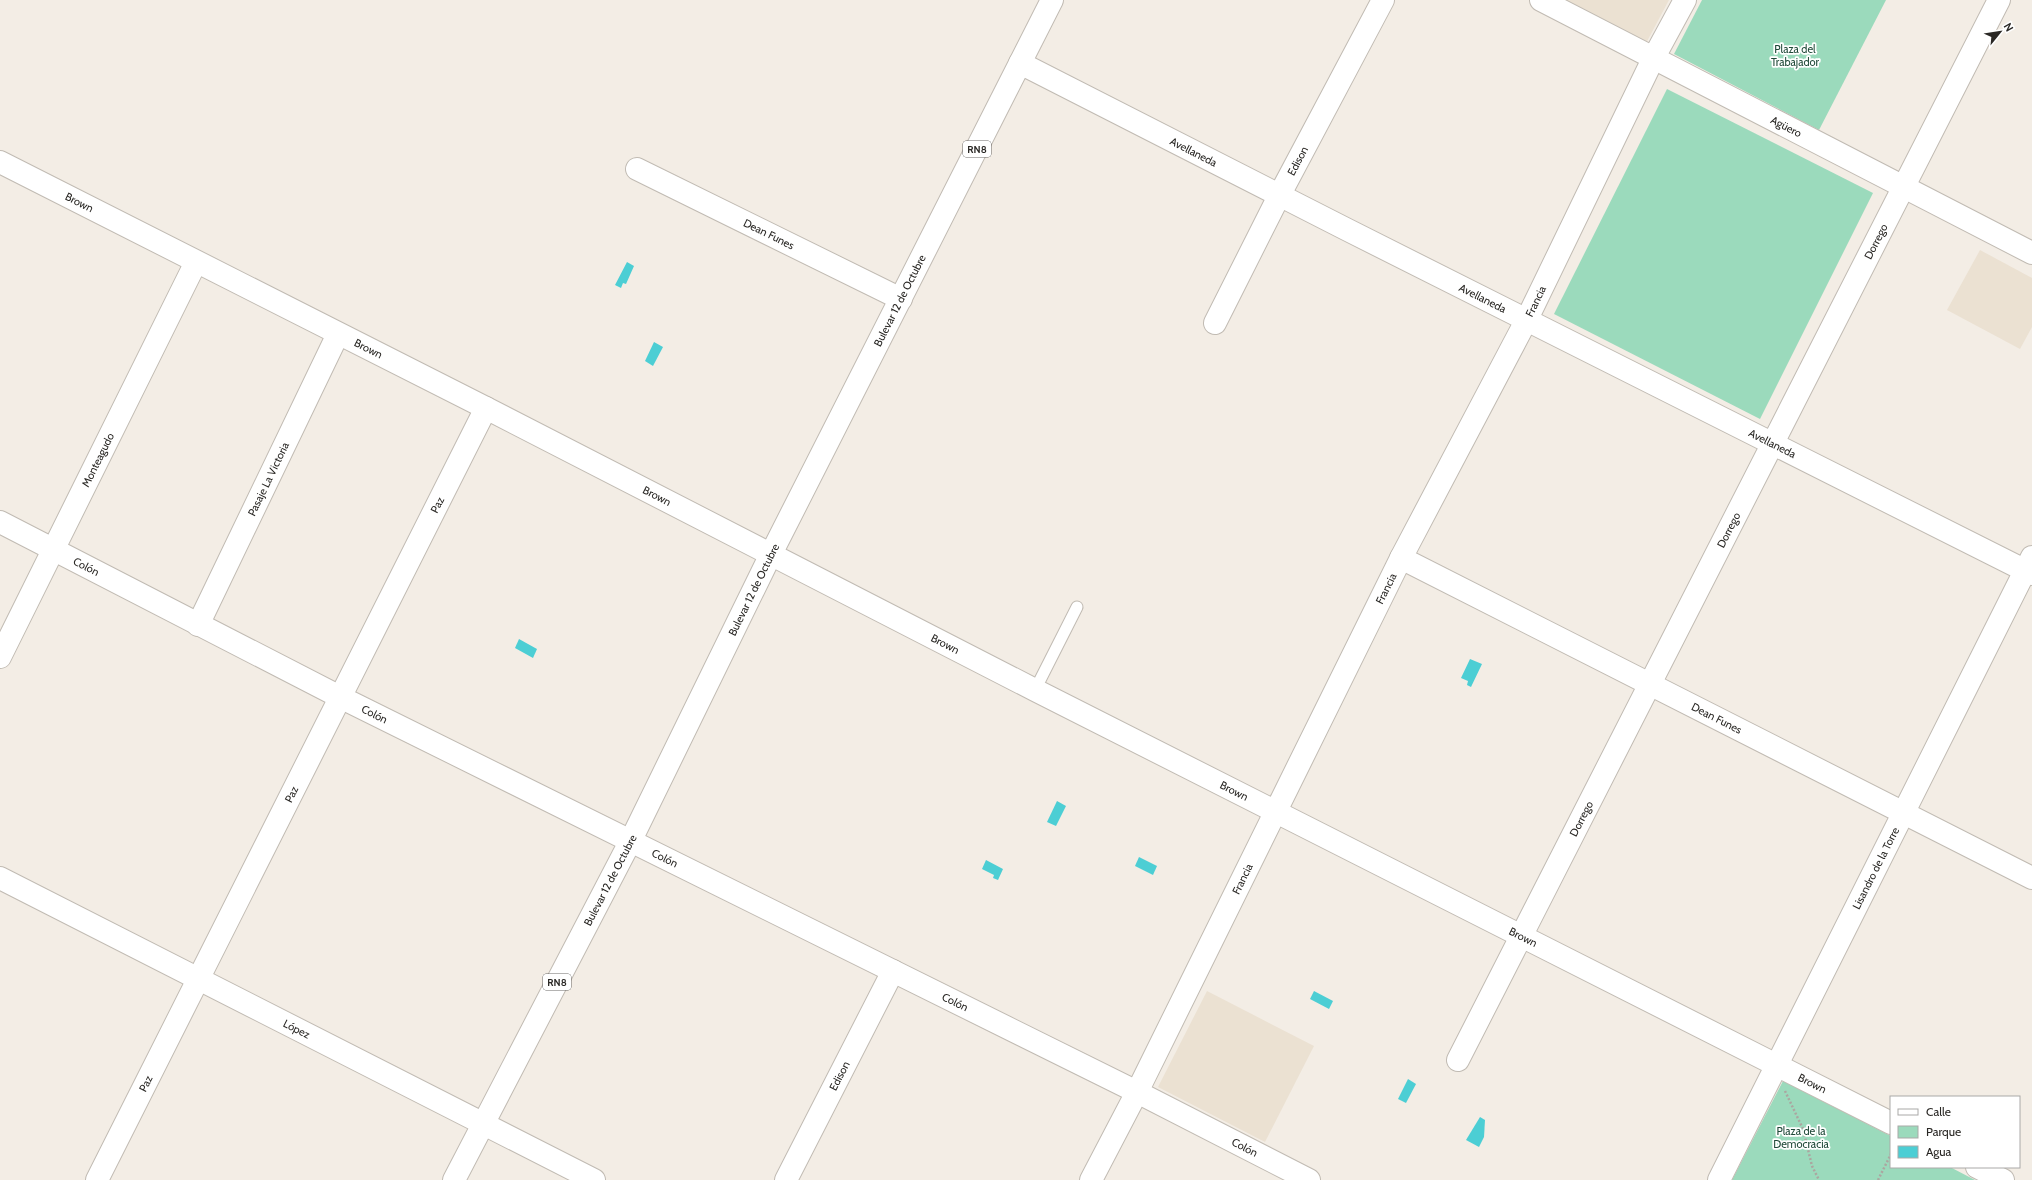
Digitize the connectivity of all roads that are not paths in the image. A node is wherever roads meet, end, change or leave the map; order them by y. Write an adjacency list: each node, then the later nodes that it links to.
1 (1052, 0): 7 (main road, Bulevar 12 de Octubre / RN8)
2 (1383, 0): 11 (main road, Edison)
3 (1541, 0): 6 (main road, Agüero)
4 (1685, 0): 6 (main road, Francia)
5 (1999, 0): 10 (main road, Dorrego)
6 (1653, 59): 10 (main road, Agüero); 15 (main road, Francia)
7 (1020, 63): 11 (main road, Avellaneda); 14 (main road, Bulevar 12 de Octubre / RN8)
8 (0, 162): 13 (main road, Brown)
9 (637, 169): 14 (main road, Dean Funes)
10 (1903, 187): 12 (main road, Agüero); 19 (main road, Dorrego)
11 (1279, 196): 15 (main road, Avellaneda); 16 (main road, Edison)
12 (2032, 254)
13 (196, 262): 17 (main road, Brown); 21 (main road, Monteagudo)
14 (901, 299): 22 (main road, Bulevar 12 de Octubre / RN8)
15 (1527, 319): 19 (main road, Avellaneda); 23 (main road, Francia)
16 (1215, 322)
17 (338, 334): 18 (main road, Brown); 26 (main road, Pasaje La Victoria)
18 (486, 408): 22 (main road, Brown); 30 (main road, Paz)
19 (1772, 443): 24 (main road, Avellaneda); 28 (main road, Dorrego)
20 (0, 522): 21 (main road, Colón)
21 (53, 548): 26 (main road, Colón); 27 (main road, Monteagudo)
22 (771, 554): 29 (main road, Brown); 33 (main road, Bulevar 12 de Octubre / RN8)
23 (1401, 558): 28 (main road, Dean Funes); 31 (main road, Francia)
24 (2030, 567): 32 (main road, Lisandro de la Torre)
25 (1077, 607): 29 (lane)
26 (198, 625): 30 (main road, Colón)
27 (0, 657)
28 (1650, 684): 32 (main road, Dean Funes); 36 (main road, Dorrego)
29 (1034, 690): 31 (main road, Brown)
30 (340, 697): 33 (main road, Colón); 38 (main road, Paz)
31 (1276, 811): 36 (main road, Brown); 41 (main road, Francia)
32 (1903, 812): 35 (main road, Dean Funes); 40 (main road, Lisandro de la Torre)
33 (631, 840): 37 (main road, Colón); 43 (main road, Bulevar 12 de Octubre / RN8)
34 (0, 878): 38 (main road, López)
35 (2032, 878)
36 (1522, 936): 39 (main road, Dorrego); 40 (main road, Brown)
37 (893, 971): 41 (main road, Colón); 48 (main road, Edison)
38 (198, 978): 43 (main road, López); 45 (main road, Paz)
39 (1458, 1060)
40 (1776, 1065): 42 (main road, Brown); 51 (main road, Lisandro de la Torre)
41 (1137, 1092): 49 (main road, Francia); 50 (main road, Colón)
42 (1890, 1122)
43 (483, 1124): 46 (main road, Bulevar 12 de Octubre / RN8); 47 (main road, López)
44 (1979, 1168): 52 (main road)
45 (97, 1180)
46 (454, 1180)
47 (594, 1180)
48 (786, 1180)
49 (1091, 1180)
50 (1309, 1180)
51 (1719, 1180)
52 (2003, 1180)

